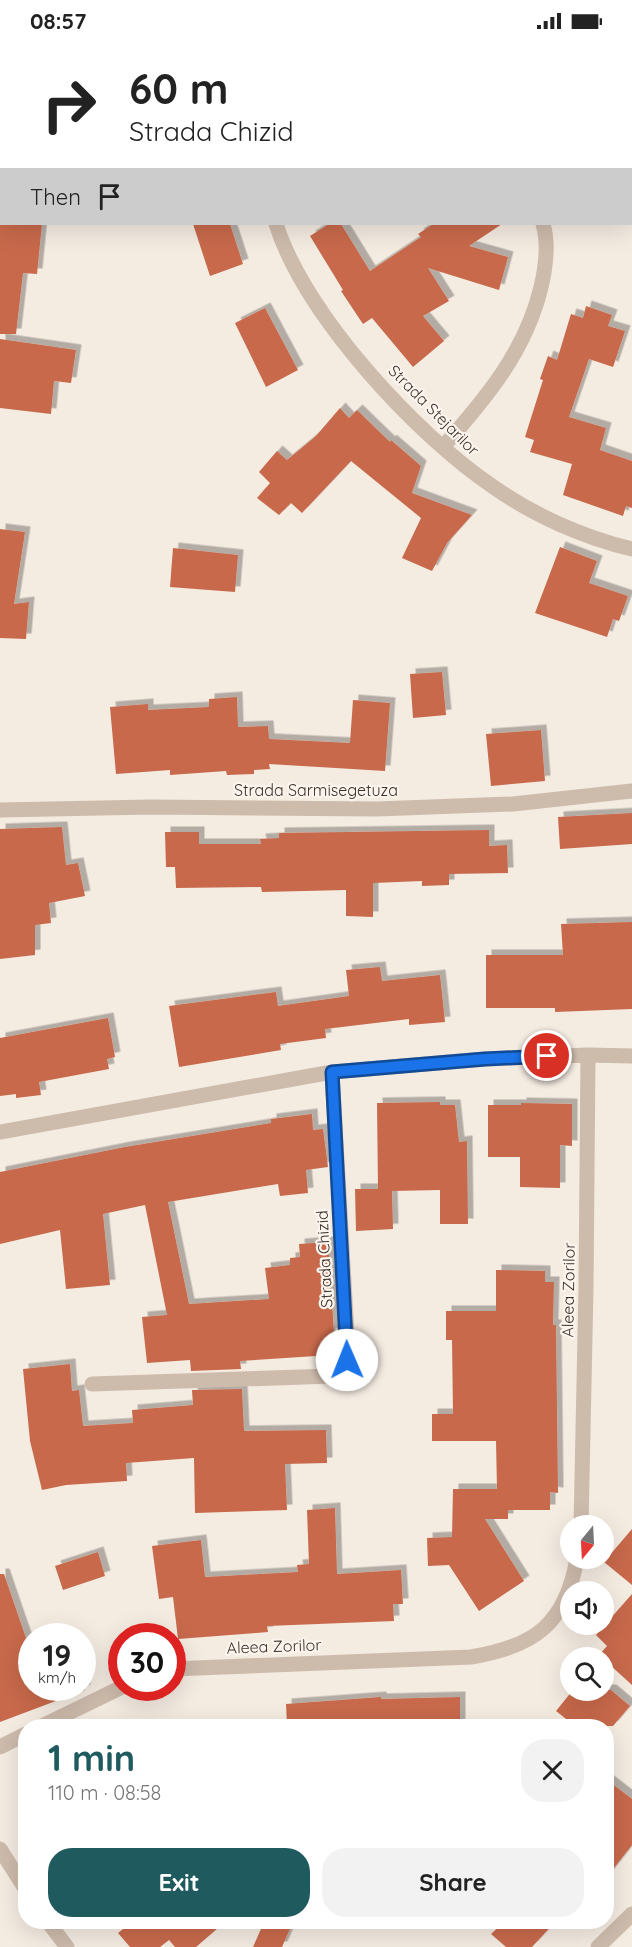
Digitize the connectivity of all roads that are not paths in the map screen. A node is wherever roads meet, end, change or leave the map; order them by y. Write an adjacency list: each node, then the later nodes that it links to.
1 (276, 225): 3 (street, Strada Stejarilor)
2 (543, 225): 3 (street)
3 (443, 447): 4 (street, Strada Stejarilor)
4 (632, 549)
5 (632, 791): 6 (street, Strada Sarmisegetuza)
6 (0, 810)
7 (588, 1055): 8 (street); 9 (street); 12 (street, Aleea Zorilor)
8 (632, 1056)
9 (332, 1072): 10 (street); 11 (street, Strada Chizid)
10 (0, 1132)
11 (92, 1384)
12 (580, 1515)
13 (574, 1569): 14 (street, Aleea Zorilor)
14 (186, 1668)
15 (108, 1694): 16 (street)
16 (56, 1719)
17 (18, 1738): 18 (street)
18 (0, 1747)
19 (0, 1849): 20 (street)
20 (18, 1877)
21 (632, 1914): 24 (street)
22 (53, 1929): 23 (street)
23 (67, 1947)
24 (598, 1947)

